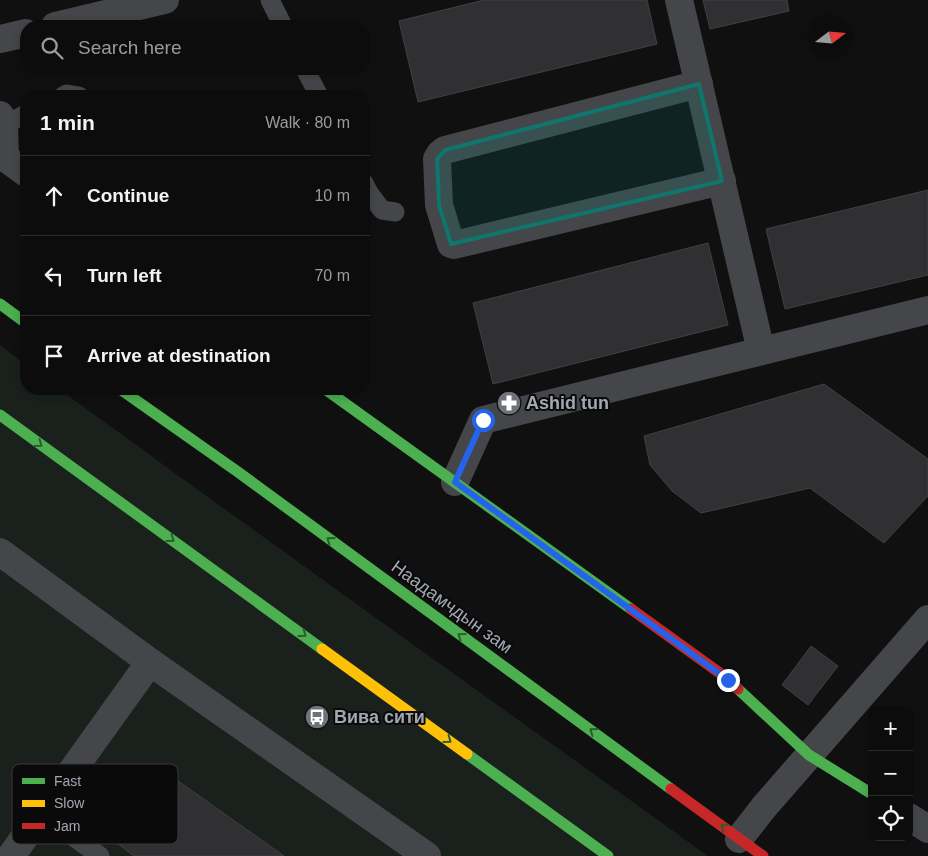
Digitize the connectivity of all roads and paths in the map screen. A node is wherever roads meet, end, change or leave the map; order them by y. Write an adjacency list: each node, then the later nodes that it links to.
1 (165, 0): 4 (street)
2 (270, 0): 5 (lane)
3 (680, 0): 9 (street)
4 (80, 20)
5 (280, 20)
6 (20, 34): 7 (street)
7 (0, 39)
8 (308, 75): 10 (lane)
9 (699, 84): 13 (street); 13 (street)
10 (316, 90)
11 (10, 118): 12 (street)
12 (10, 162)
13 (722, 181): 19 (street)
14 (370, 195): 15 (lane)
15 (396, 212)
16 (0, 304): 18 (main road)
17 (928, 310): 19 (street)
18 (20, 319)
19 (761, 351): 23 (street)
20 (129, 395): 32 (main road, Наадамчдын зам, one-way to 20)
21 (333, 395): 23 (main road)
22 (0, 415): 38 (main road, one-way to 38)
23 (455, 482): 27 (main road)
24 (0, 552): 26 (street)
25 (928, 620): 27 (street)
26 (150, 662): 28 (street); 37 (street)
27 (809, 755): 29 (main road); 32 (street)
28 (78, 764)
29 (868, 792)
30 (913, 820): 31 (street)
31 (928, 829)
32 (740, 839): 39 (main road, Наадамчдын зам)
33 (20, 844): 35 (street)
34 (83, 844): 36 (lane)
35 (11, 856)
36 (100, 856)
37 (427, 856)
38 (608, 856)
39 (763, 856)

